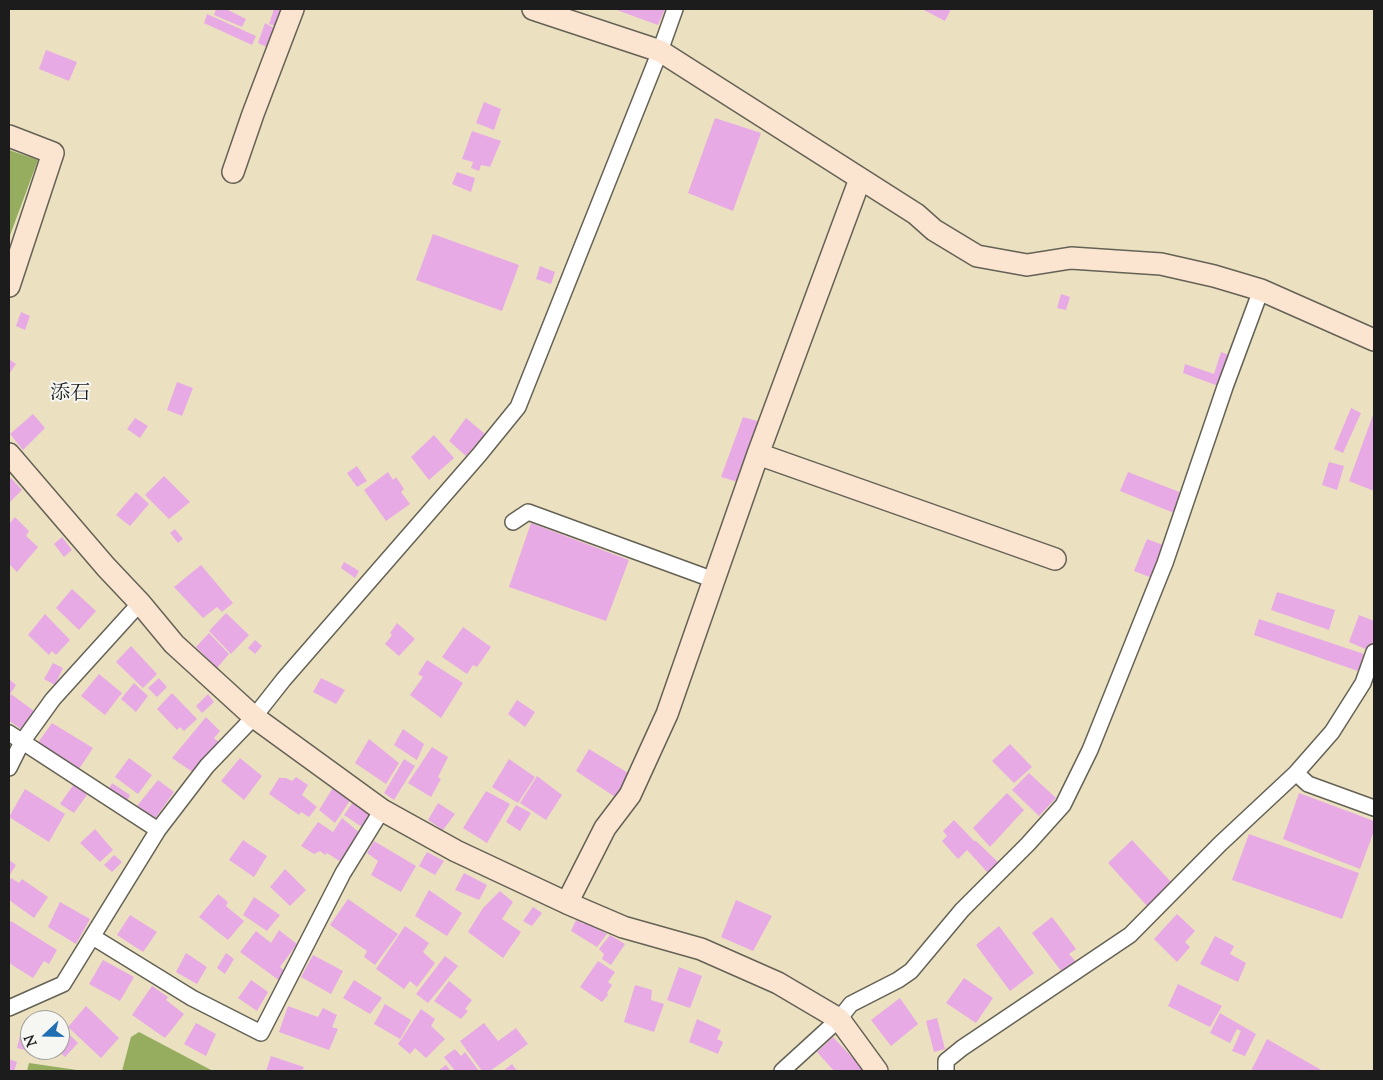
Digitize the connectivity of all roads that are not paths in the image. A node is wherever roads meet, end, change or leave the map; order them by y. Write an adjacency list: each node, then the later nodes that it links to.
1 (293, 9): 6 (street)
2 (533, 9): 4 (street)
3 (675, 9): 4 (street)
4 (660, 51): 7 (street); 18 (street)
5 (9, 136): 8 (street)
6 (233, 172)
7 (860, 179): 9 (street); 12 (street)
8 (9, 286)
9 (1261, 290): 10 (street); 29 (street)
10 (1374, 340)
11 (9, 454): 16 (street)
12 (758, 454): 14 (street); 15 (street)
13 (513, 522): 15 (street)
14 (1055, 559)
15 (714, 580): 26 (street)
16 (140, 603): 18 (street); 20 (street)
17 (1374, 652): 22 (street)
18 (254, 717): 24 (street); 25 (street)
19 (9, 733): 20 (street)
20 (22, 742): 21 (street); 25 (street)
21 (9, 768)
22 (1296, 773): 23 (street); 32 (street)
23 (1374, 808)
24 (382, 810): 26 (street); 27 (street)
25 (158, 830): 27 (street)
26 (567, 903): 29 (street)
27 (93, 937): 28 (street)
28 (9, 1008)
29 (839, 1019): 30 (street); 31 (street)
30 (782, 1071)
31 (877, 1071)
32 (946, 1071)

